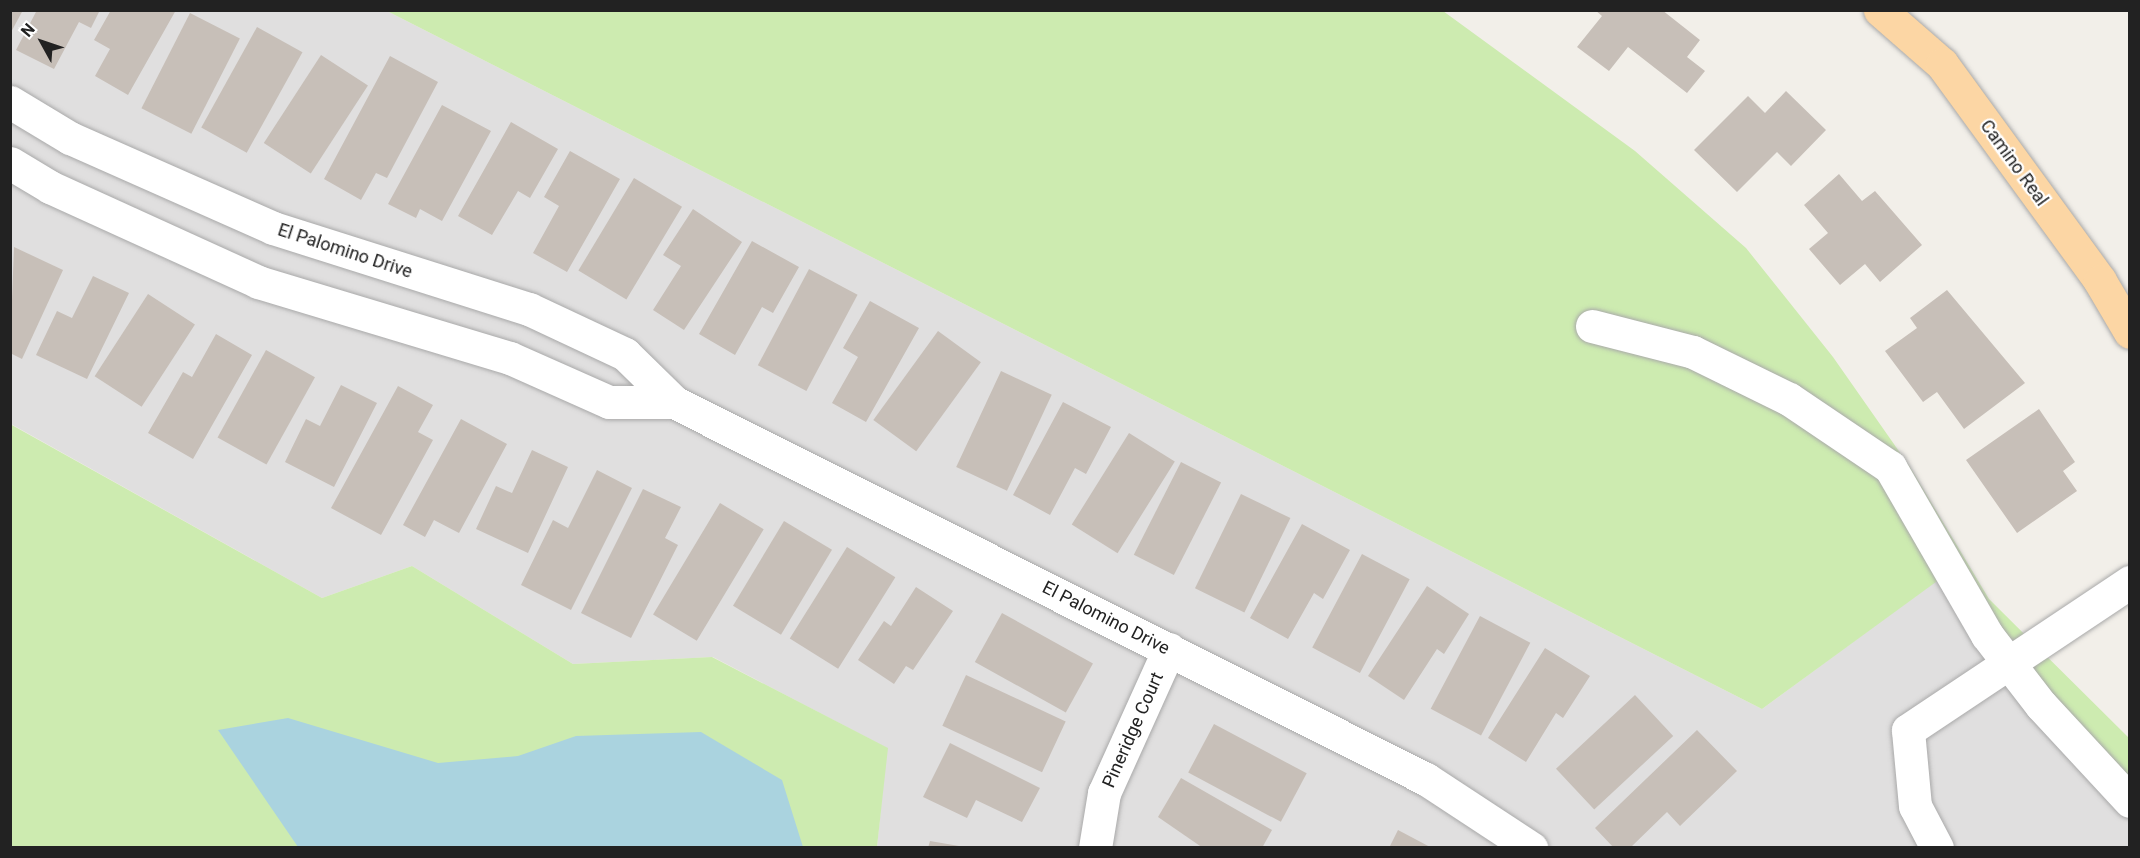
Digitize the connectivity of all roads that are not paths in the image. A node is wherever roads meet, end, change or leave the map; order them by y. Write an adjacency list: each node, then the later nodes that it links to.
1 (1880, 10): 5 (main road, Camino Real)
2 (10, 102): 6 (street, El Palomino Drive)
3 (10, 163): 6 (street, El Palomino Drive)
4 (1592, 326): 9 (street)
5 (2130, 332)
6 (674, 402): 8 (street, El Palomino Drive)
7 (2130, 582): 9 (street)
8 (1169, 649): 11 (street, Pineridge Court); 12 (street, El Palomino Drive)
9 (2008, 663): 10 (street); 13 (street)
10 (2130, 801)
11 (1095, 848)
12 (1531, 848)
13 (1937, 848)

